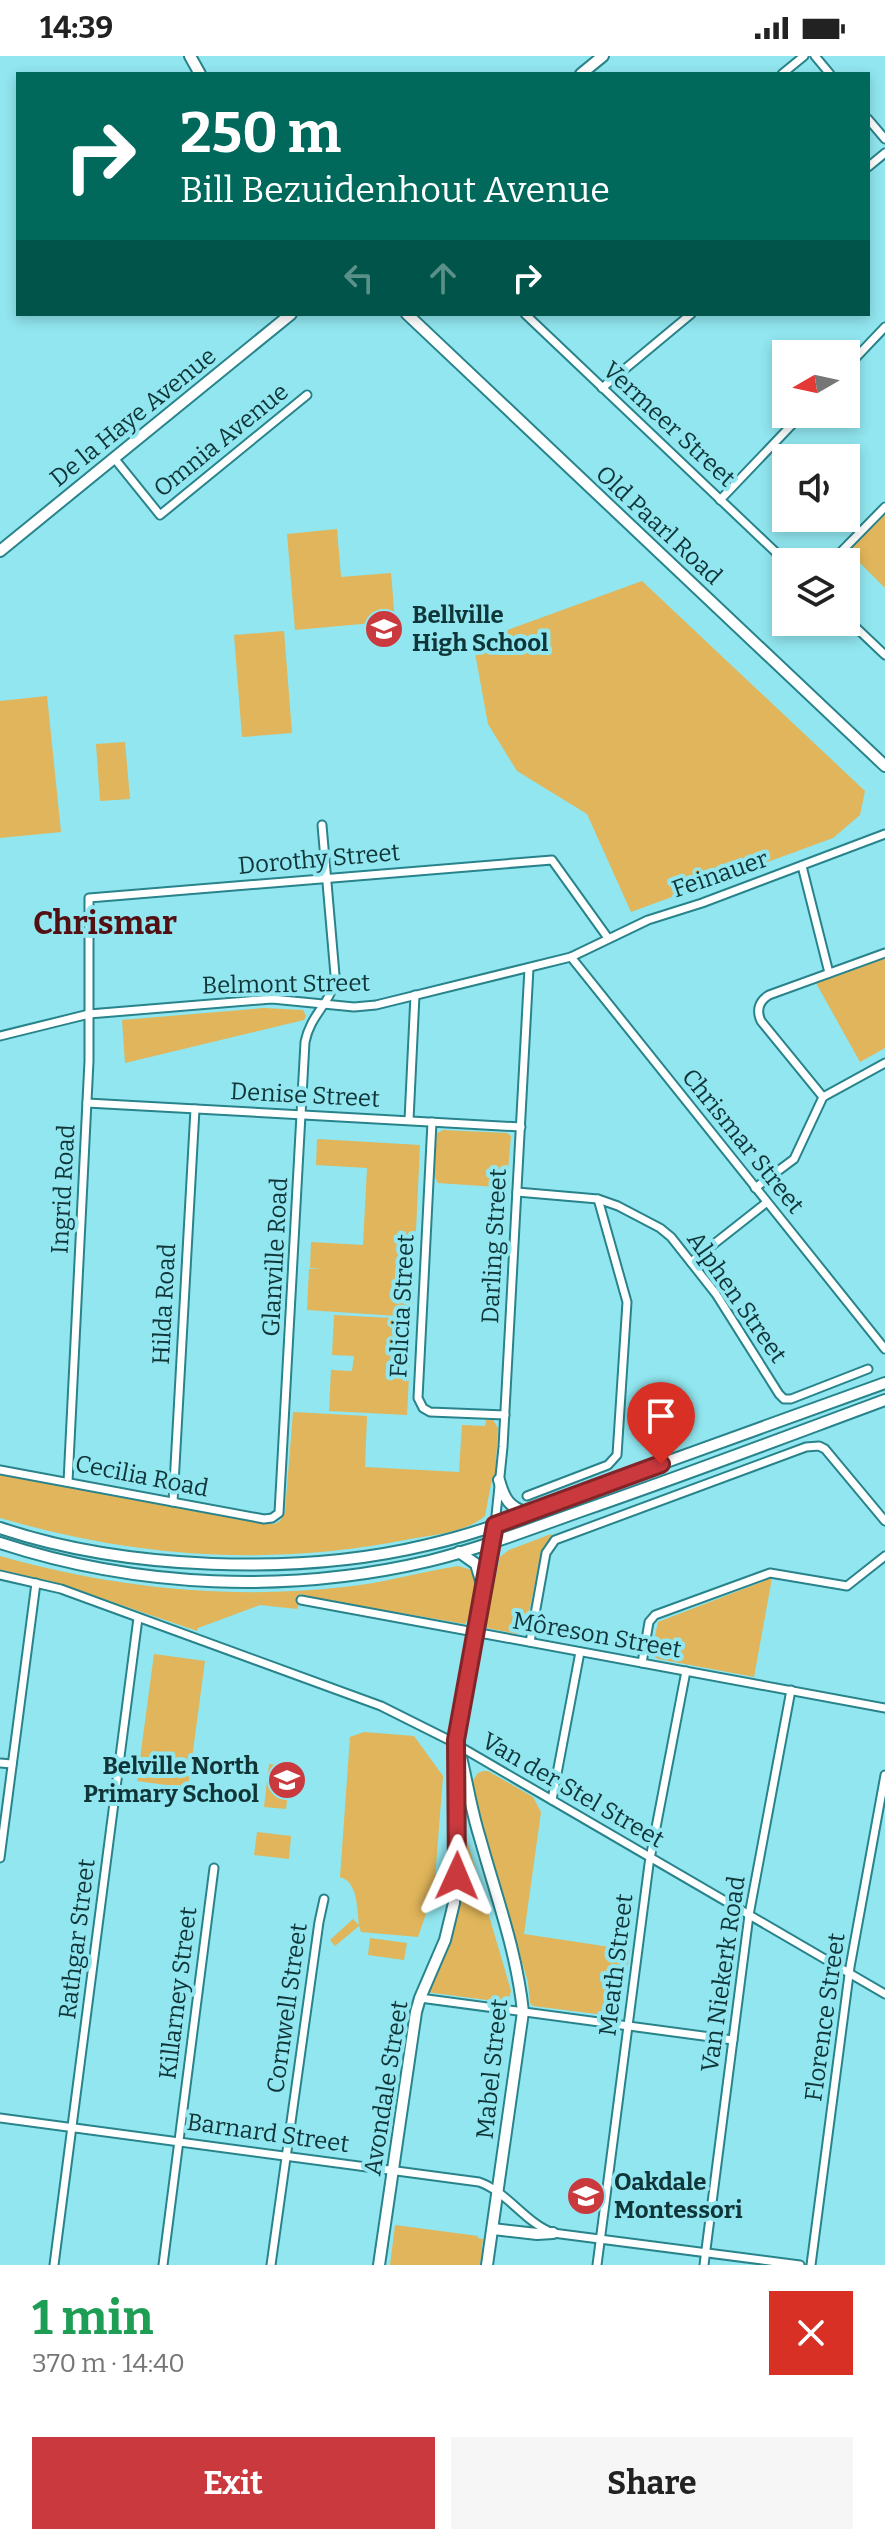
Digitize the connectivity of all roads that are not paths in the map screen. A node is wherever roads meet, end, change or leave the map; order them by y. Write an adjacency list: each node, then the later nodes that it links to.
1 (603, 56): 4 (main road)
2 (804, 56): 5 (street)
3 (815, 56): 6 (street)
4 (583, 72)
5 (784, 72)
6 (828, 72)
7 (870, 121): 8 (street)
8 (885, 139)
9 (289, 316): 18 (main road, De la Haye Avenue)
10 (409, 316): 26 (main road, Old Paarl Road)
11 (527, 316): 15 (street, Vermeer Street)
12 (689, 316): 15 (street)
13 (885, 327): 14 (street)
14 (860, 353)
15 (602, 388): 19 (street, Vermeer Street)
16 (307, 395): 18 (street, Omnia Avenue)
17 (789, 428): 19 (street)
18 (114, 458): 23 (main road, De la Haye Avenue)
19 (720, 500): 22 (street, Vermeer Street)
20 (885, 507): 21 (street)
21 (845, 548)
22 (772, 549)
23 (0, 551)
24 (860, 631): 25 (street)
25 (885, 655)
26 (885, 766)
27 (322, 825): 30 (street, Glanville Road)
28 (885, 834): 29 (street, Feinauer)
29 (802, 866): 32 (street, Feinauer); 36 (street)
30 (327, 879): 31 (street, Dorothy Street); 32 (street, Dorothy Street); 38 (street, Glanville Road)
31 (89, 898): 39 (street, Ingrid Road)
32 (608, 938): 34 (street, Feinauer)
33 (885, 953): 36 (street)
34 (571, 957): 35 (street, Belmont Street); 49 (street, Chrismar Street)
35 (529, 968): 37 (street, Belmont Street); 48 (street, Darling Street)
36 (829, 973): 42 (street)
37 (415, 995): 38 (street, Belmont Street); 46 (street)
38 (324, 1004): 39 (street, Belmont Street); 45 (street, Glanville Road)
39 (89, 1014): 40 (street, Belmont Street); 43 (street, Ingrid Road)
40 (0, 1036)
41 (885, 1063): 42 (street)
42 (823, 1097): 49 (street)
43 (87, 1103): 44 (street, Denise Street); 61 (street, Ingrid Road)
44 (195, 1109): 45 (street, Denise Street); 63 (street, Hilda Road)
45 (302, 1114): 46 (street, Denise Street); 65 (street, Glanville Road)
46 (409, 1120): 47 (street, Denise Street)
47 (432, 1122): 48 (street, Denise Street); 58 (street, Felicia Street)
48 (521, 1127): 50 (street, Darling Street)
49 (755, 1188): 52 (street, Chrismar Street)
50 (517, 1192): 51 (street, Alphen Street); 58 (street, Darling Street)
51 (598, 1199): 53 (street, Alphen Street); 62 (street)
52 (766, 1203): 53 (street); 54 (street, Chrismar Street)
53 (691, 1262): 55 (street, Alphen Street)
54 (885, 1349)
55 (868, 1369)
56 (885, 1383): 64 (main road)
57 (885, 1400): 69 (main road)
58 (505, 1415): 60 (street, Darling Street)
59 (0, 1470): 61 (street, Cecilia Road)
60 (499, 1480): 64 (main road); 67 (street, Darling Street)
61 (68, 1482): 63 (street, Cecilia Road)
62 (527, 1496)
63 (173, 1502): 65 (street, Cecilia Road)
64 (528, 1513): 67 (main road)
65 (276, 1516)
66 (885, 1521): 79 (street)
67 (495, 1525): 68 (main road); 69 (main road, Avondale Street)
68 (0, 1528)
69 (492, 1542): 71 (main road); 75 (main road, Avondale Street)
70 (0, 1543): 71 (main road)
71 (459, 1552): 75 (main road)
72 (885, 1556): 81 (street)
73 (0, 1575): 74 (street, Van der Stel Street)
74 (36, 1583): 77 (street, Van der Stel Street); 87 (street)
75 (483, 1590): 78 (main road, Avondale Street)
76 (301, 1600): 78 (street, Môreson Street)
77 (138, 1618): 85 (street, Van der Stel Street); 102 (street, Rathgar Street)
78 (475, 1633): 79 (street, Môreson Street); 85 (main road, Avondale Street)
79 (530, 1642): 80 (street, Môreson Street)
80 (580, 1652): 81 (street, Môreson Street); 89 (street)
81 (642, 1663): 82 (street, Môreson Street)
82 (686, 1671): 83 (street, Môreson Street); 91 (street, Meath Street)
83 (791, 1690): 84 (street, Môreson Street); 94 (street, Van Niekerk Road)
84 (885, 1708)
85 (457, 1744): 89 (street, Van der Stel Street); 97 (main road, Avondale Street); 98 (main road, Mabel Street)
86 (0, 1763): 87 (street)
87 (12, 1764): 90 (street)
88 (885, 1775): 95 (street, Florence Street)
89 (552, 1800): 91 (street, Van der Stel Street)
90 (0, 1858)
91 (651, 1858): 94 (street, Van der Stel Street); 99 (street, Meath Street)
92 (214, 1868): 103 (street, Killarney Street)
93 (324, 1899): 104 (street, Cornwell Street)
94 (749, 1915): 95 (street, Van der Stel Street); 100 (street, Van Niekerk Road)
95 (850, 1974): 96 (street, Van der Stel Street); 119 (street, Florence Street)
96 (885, 1994)
97 (420, 1998): 98 (street); 105 (main road, Avondale Street)
98 (523, 2012): 99 (street); 106 (main road, Mabel Street)
99 (628, 2026): 100 (street); 109 (street, Meath Street)
100 (733, 2040): 110 (street, Van Niekerk Road)
101 (0, 2118): 102 (street, Barnard Street)
102 (72, 2128): 103 (street, Barnard Street); 111 (street, Rathgar Street)
103 (180, 2142): 104 (street, Barnard Street); 112 (street, Killarney Street)
104 (286, 2156): 105 (street, Barnard Street); 113 (street, Cornwell Street)
105 (392, 2170): 106 (street, Barnard Street); 114 (main road, Avondale Street)
106 (498, 2192): 107 (main road, Mabel Street); 108 (street, Barnard Street)
107 (493, 2229): 108 (main road); 115 (main road, Mabel Street)
108 (553, 2233): 109 (street, Barnard Street)
109 (600, 2239): 110 (street, Barnard Street); 116 (street, Meath Street)
110 (706, 2252): 117 (street, Van Niekerk Road); 118 (street, Barnard Street)
111 (54, 2265)
112 (163, 2265)
113 (271, 2265)
114 (379, 2265)
115 (487, 2265)
116 (597, 2265)
117 (704, 2265)
118 (800, 2265)
119 (811, 2265)

